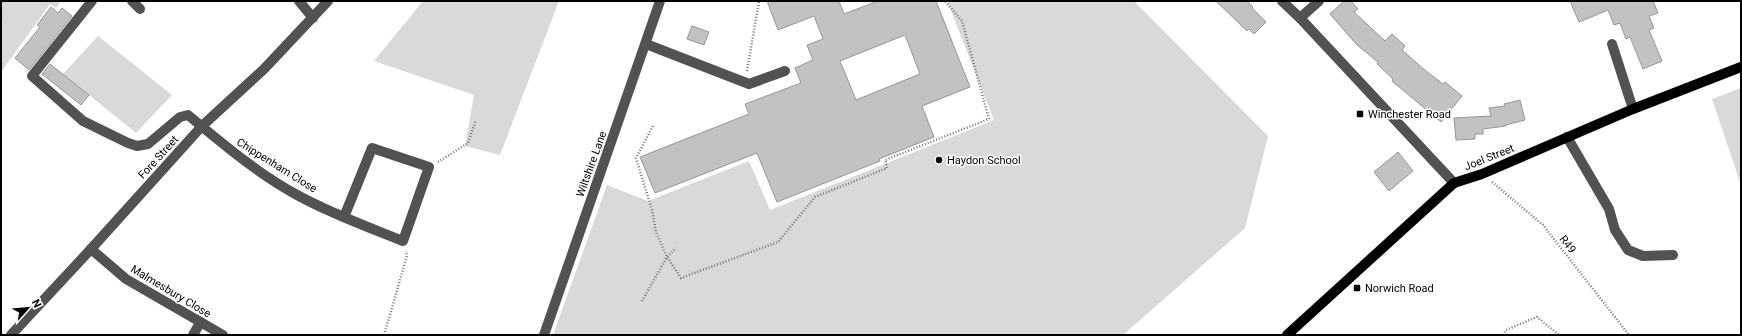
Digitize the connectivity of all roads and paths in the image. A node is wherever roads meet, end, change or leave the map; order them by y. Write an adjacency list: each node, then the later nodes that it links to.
1 (92, 1): 22 (street, Chippenham Close)
2 (132, 1): 10 (street)
3 (299, 1): 13 (street)
4 (328, 1): 13 (street, Fore Street)
5 (660, 1): 15 (street, Wiltshire Lane)
6 (759, 1): 19 (path)
7 (946, 1): 33 (path)
8 (1282, 1): 14 (street)
9 (1319, 1): 14 (street)
10 (140, 9)
11 (1, 10): 12 (path)
12 (1, 18)
13 (313, 18): 22 (street, Fore Street)
14 (1300, 18): 27 (street)
15 (646, 44): 19 (street); 40 (street, Wiltshire Lane)
16 (1612, 44): 20 (street)
17 (1741, 67): 20 (main road, Joel Street)
18 (785, 71): 19 (street)
19 (745, 83)
20 (1633, 109): 24 (main road, Joel Street)
21 (476, 120): 25 (path)
22 (202, 126): 28 (street, Chippenham Close); 31 (street, Fore Street)
23 (653, 126): 33 (path)
24 (1567, 137): 26 (main road, Joel Street); 32 (street)
25 (429, 167): 28 (street); 29 (street)
26 (1482, 174): 27 (main road, Joel Street); 44 (path, R49)
27 (1454, 183): 41 (main road, Joel Street)
28 (344, 217): 29 (street, Chippenham Close)
29 (403, 241): 39 (path)
30 (676, 248): 33 (path)
31 (91, 249): 35 (street, Malmesbury Close); 36 (street, Fore Street)
32 (1674, 255)
33 (667, 257): 34 (path)
34 (642, 301)
35 (200, 323): 37 (street); 38 (street, Malmesbury Close)
36 (11, 335)
37 (193, 335)
38 (223, 335)
39 (384, 335)
40 (544, 335)
41 (1287, 335)
42 (1503, 335): 43 (path)
43 (1559, 335)
44 (1629, 335)

